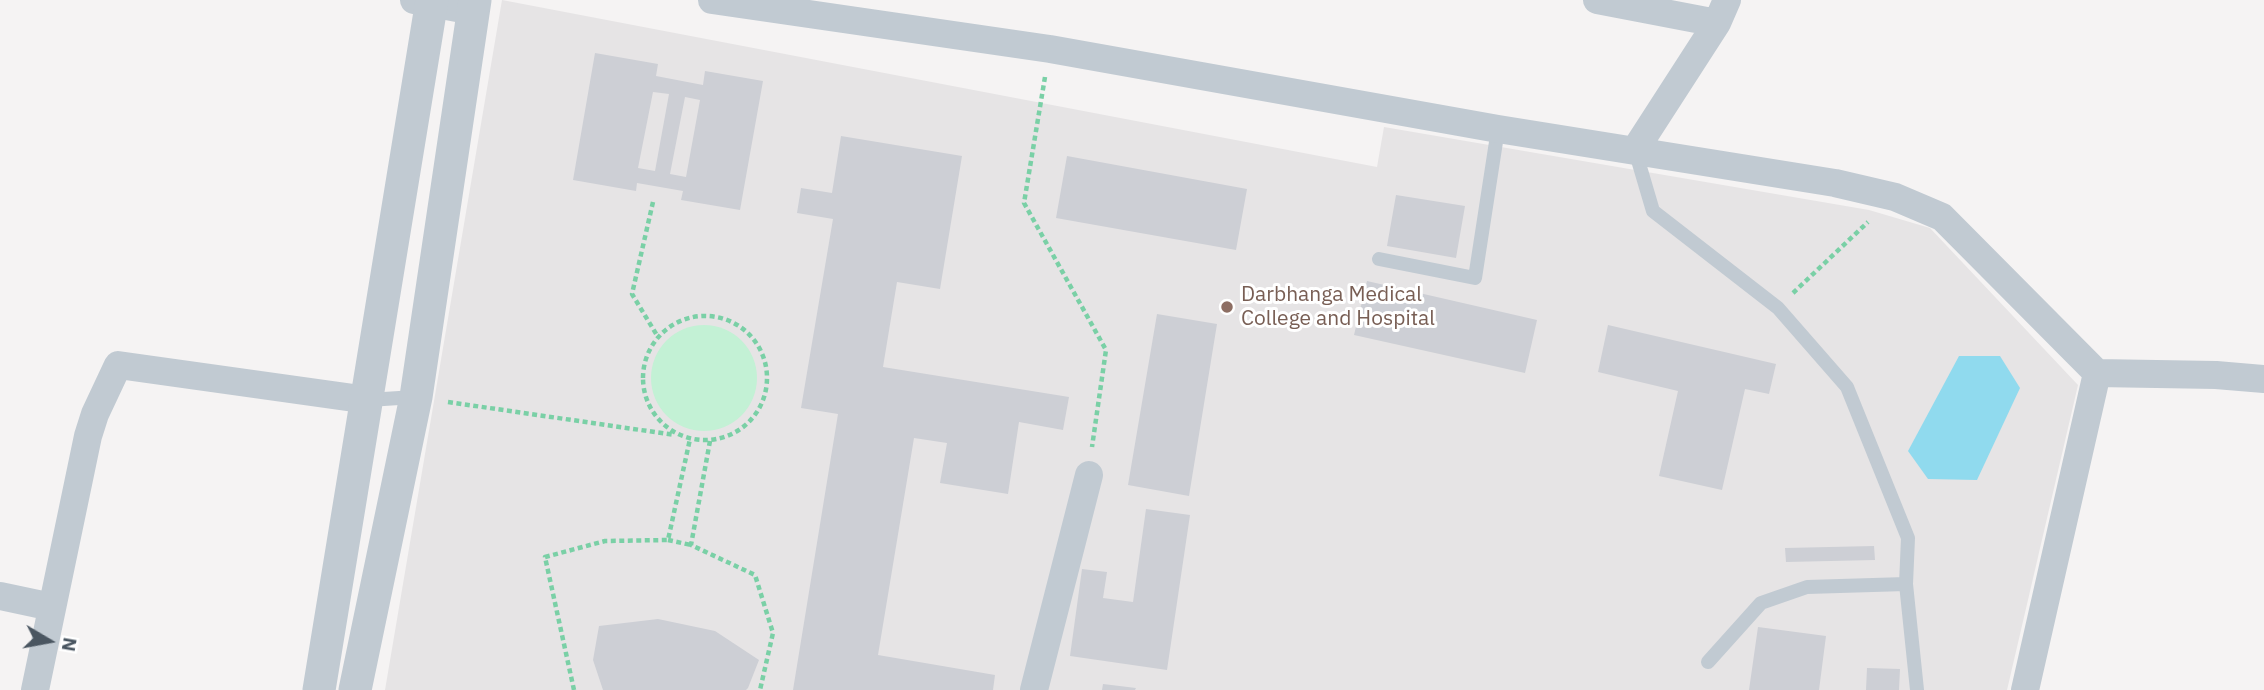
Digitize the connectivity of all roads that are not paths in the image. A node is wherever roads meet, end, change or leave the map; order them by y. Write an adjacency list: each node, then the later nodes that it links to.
1 (712, 0): 6 (street)
2 (1597, 0): 5 (street)
3 (426, 1): 4 (street); 12 (street)
4 (474, 5): 11 (street)
5 (1722, 12): 7 (street)
6 (1498, 129): 7 (street); 8 (lane)
7 (1635, 150): 9 (street); 14 (lane)
8 (1379, 259)
9 (2097, 373): 10 (street); 23 (street)
10 (2264, 379)
11 (416, 397): 12 (lane); 20 (street)
12 (368, 400): 16 (street); 19 (street)
13 (1089, 474): 21 (street)
14 (1906, 584): 17 (lane); 22 (lane)
15 (0, 596): 16 (street)
16 (52, 607): 18 (street)
17 (1708, 662)
18 (34, 690)
19 (318, 690)
20 (355, 690)
21 (1034, 690)
22 (1917, 690)
23 (2025, 690)

